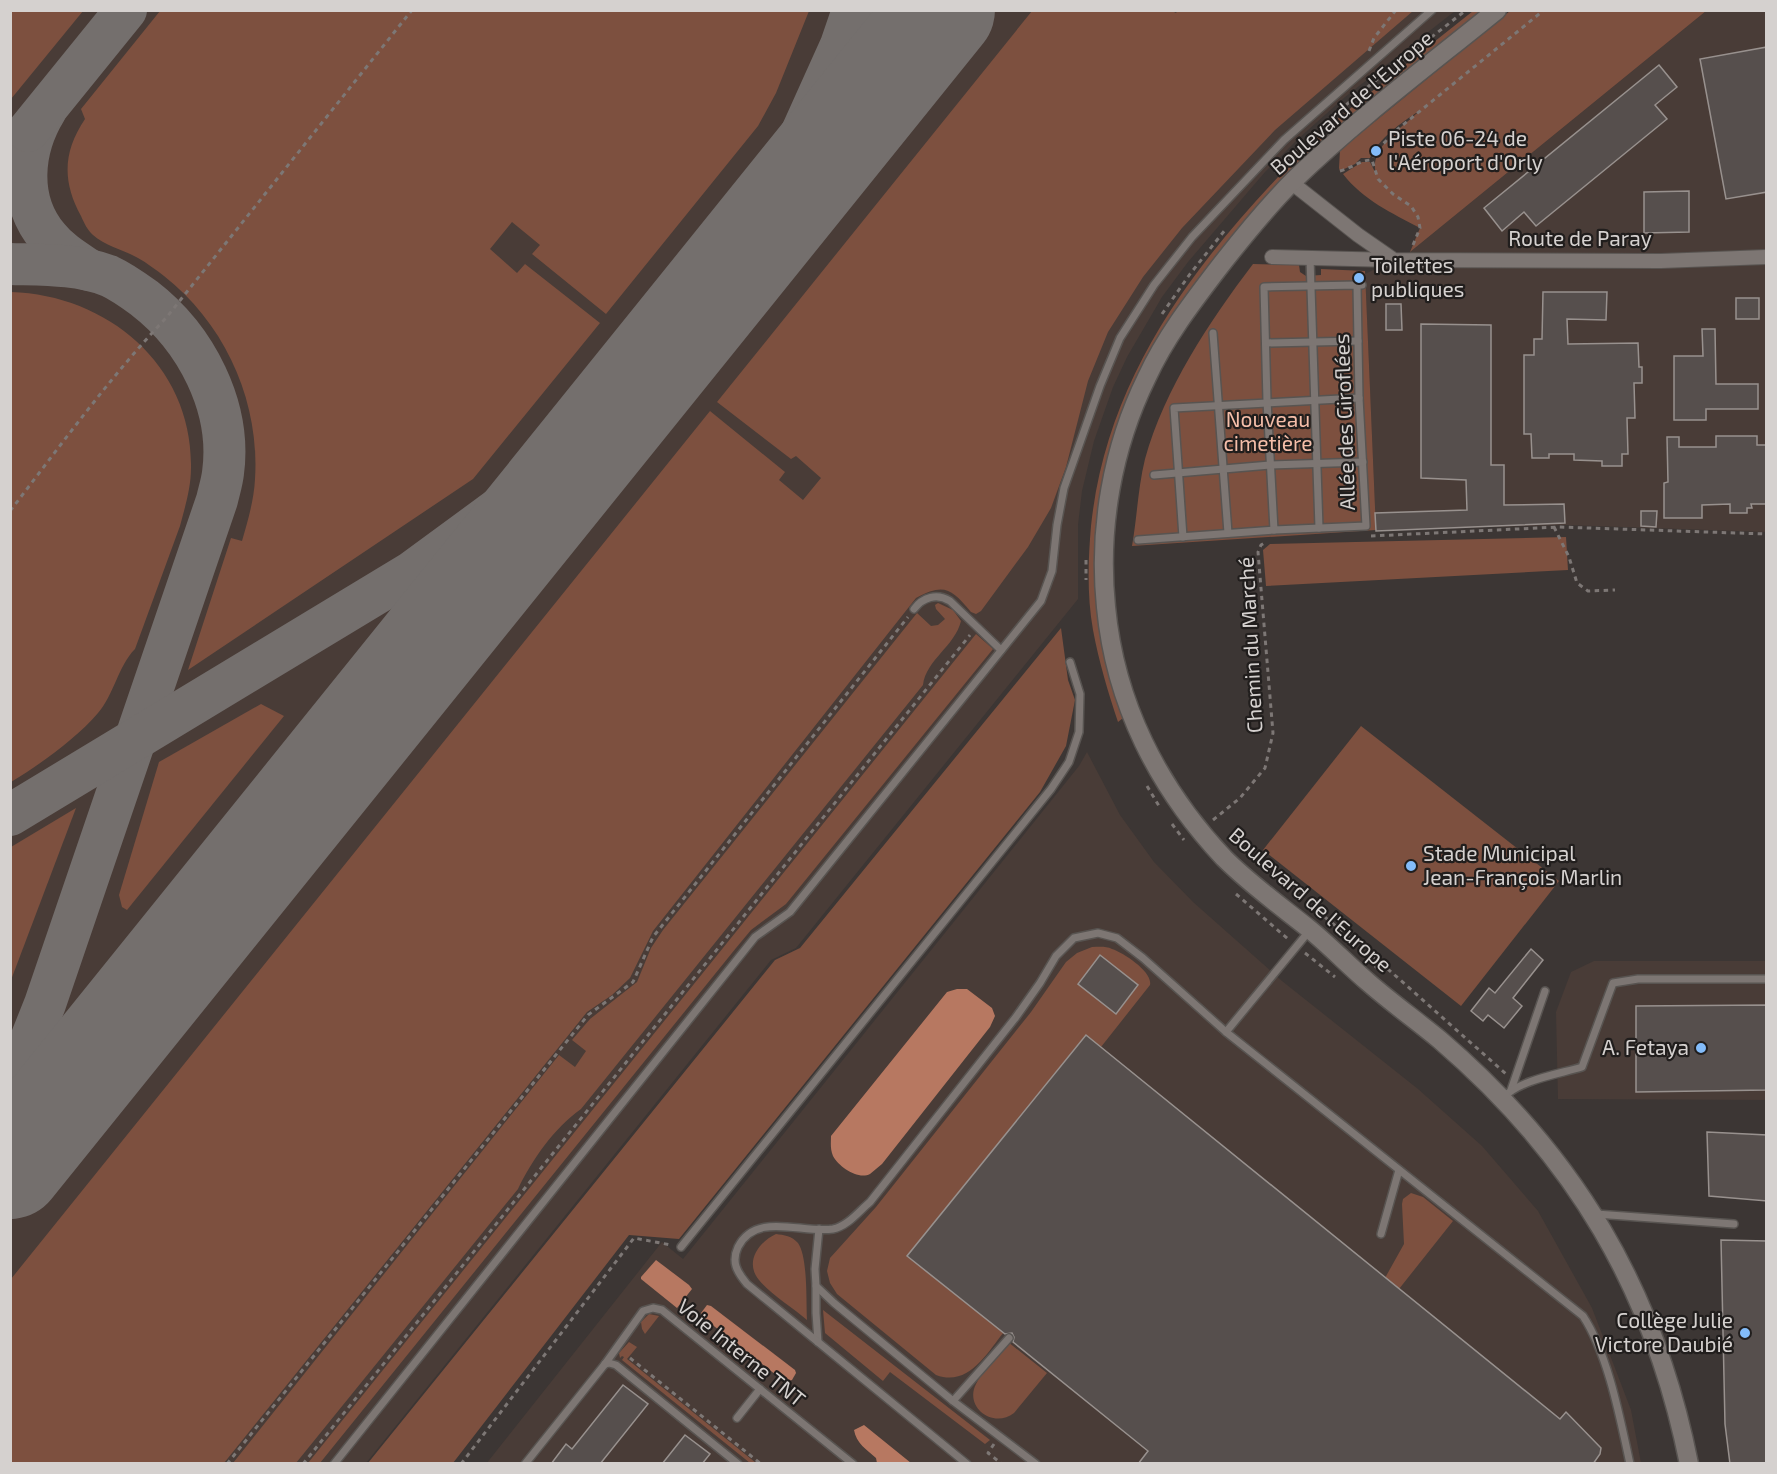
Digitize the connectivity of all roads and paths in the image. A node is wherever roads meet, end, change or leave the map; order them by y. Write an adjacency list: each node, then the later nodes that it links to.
1 (412, 10): 34 (path)
2 (1396, 10): 7 (path)
3 (1432, 10): 7 (lane)
4 (1466, 10): 10 (path)
5 (1497, 10): 11 (main road, Boulevard de l'Europe)
6 (1544, 10): 8 (path)
7 (1358, 75): 49 (lane)
8 (1372, 160): 9 (path); 13 (path)
9 (1340, 171)
10 (1271, 178)
11 (1292, 183): 17 (street); 54 (main road, Boulevard de l'Europe)
12 (1230, 224): 19 (path)
13 (1410, 252)
14 (1272, 257): 16 (street, Route de Paray)
15 (1767, 257): 17 (street, Route de Paray)
16 (1310, 258): 17 (street, Route de Paray); 18 (lane)
17 (1394, 260)
18 (1310, 285): 21 (lane, Allée des Giroflées); 22 (lane); 23 (lane, Allée des Giroflées)
19 (1157, 322)
20 (1213, 333): 27 (lane)
21 (1358, 341): 22 (lane); 24 (lane, Allée des Giroflées)
22 (1312, 342): 23 (lane); 25 (lane)
23 (1266, 343): 26 (lane, Allée des Giroflées)
24 (1359, 398): 25 (lane); 28 (lane, Allée des Giroflées)
25 (1314, 400): 26 (lane); 29 (lane)
26 (1267, 402): 27 (lane); 30 (lane, Allée des Giroflées)
27 (1219, 405): 31 (lane); 32 (lane)
28 (1363, 462): 29 (lane); 36 (lane, Allée des Giroflées)
29 (1317, 463): 30 (lane); 36 (lane)
30 (1270, 465): 31 (lane); 37 (lane, Allée des Giroflées)
31 (1223, 469): 32 (lane); 38 (lane)
32 (1179, 473): 33 (lane); 41 (lane)
33 (1154, 475)
34 (10, 511)
35 (1554, 527): 39 (path); 40 (path); 46 (path)
36 (1319, 528): 37 (lane, Allée des Giroflées)
37 (1274, 530): 38 (lane)
38 (1228, 533): 41 (lane)
39 (1767, 534)
40 (1363, 536)
41 (1183, 537): 42 (lane)
42 (1138, 540)
43 (1267, 541): 54 (path, Chemin du Marché)
44 (1086, 551): 45 (path)
45 (1086, 583)
46 (1615, 590)
47 (914, 609): 48 (lane); 78 (path)
48 (977, 627): 49 (lane); 79 (path)
49 (1001, 650): 80 (lane)
50 (1070, 662): 68 (lane)
51 (1146, 784): 52 (path)
52 (1162, 810)
53 (1168, 818): 54 (path)
54 (1193, 836): 56 (main road, Boulevard de l'Europe)
55 (1229, 887): 57 (path)
56 (1310, 930): 57 (lane); 62 (main road, Boulevard de l'Europe)
57 (1297, 947): 59 (path); 61 (lane)
58 (1767, 979): 62 (lane)
59 (1341, 981)
60 (1545, 991): 62 (lane)
61 (1226, 1032): 63 (lane); 66 (lane)
62 (1507, 1094): 64 (main road, Boulevard de l'Europe)
63 (1399, 1170): 67 (lane); 89 (lane)
64 (1592, 1214): 65 (lane); 90 (main road, Boulevard de l'Europe)
65 (1734, 1224)
66 (819, 1229): 69 (lane); 71 (lane)
67 (1381, 1234)
68 (681, 1247): 81 (path)
69 (816, 1286): 71 (lane); 75 (lane)
70 (1009, 1338): 75 (lane)
71 (818, 1342): 86 (lane)
72 (630, 1358): 84 (path)
73 (605, 1364): 74 (lane, Voie Interne TNT); 82 (lane, Voie Interne TNT); 83 (lane)
74 (760, 1389): 76 (lane); 85 (lane, Voie Interne TNT)
75 (953, 1401): 77 (lane)
76 (737, 1418)
77 (1000, 1437): 87 (path); 88 (lane)
78 (227, 1464)
79 (303, 1464)
80 (334, 1464)
81 (461, 1464)
82 (525, 1464)
83 (738, 1464)
84 (761, 1464)
85 (853, 1464)
86 (967, 1464)
87 (1002, 1464)
88 (1036, 1464)
89 (1630, 1464)
90 (1689, 1464)

